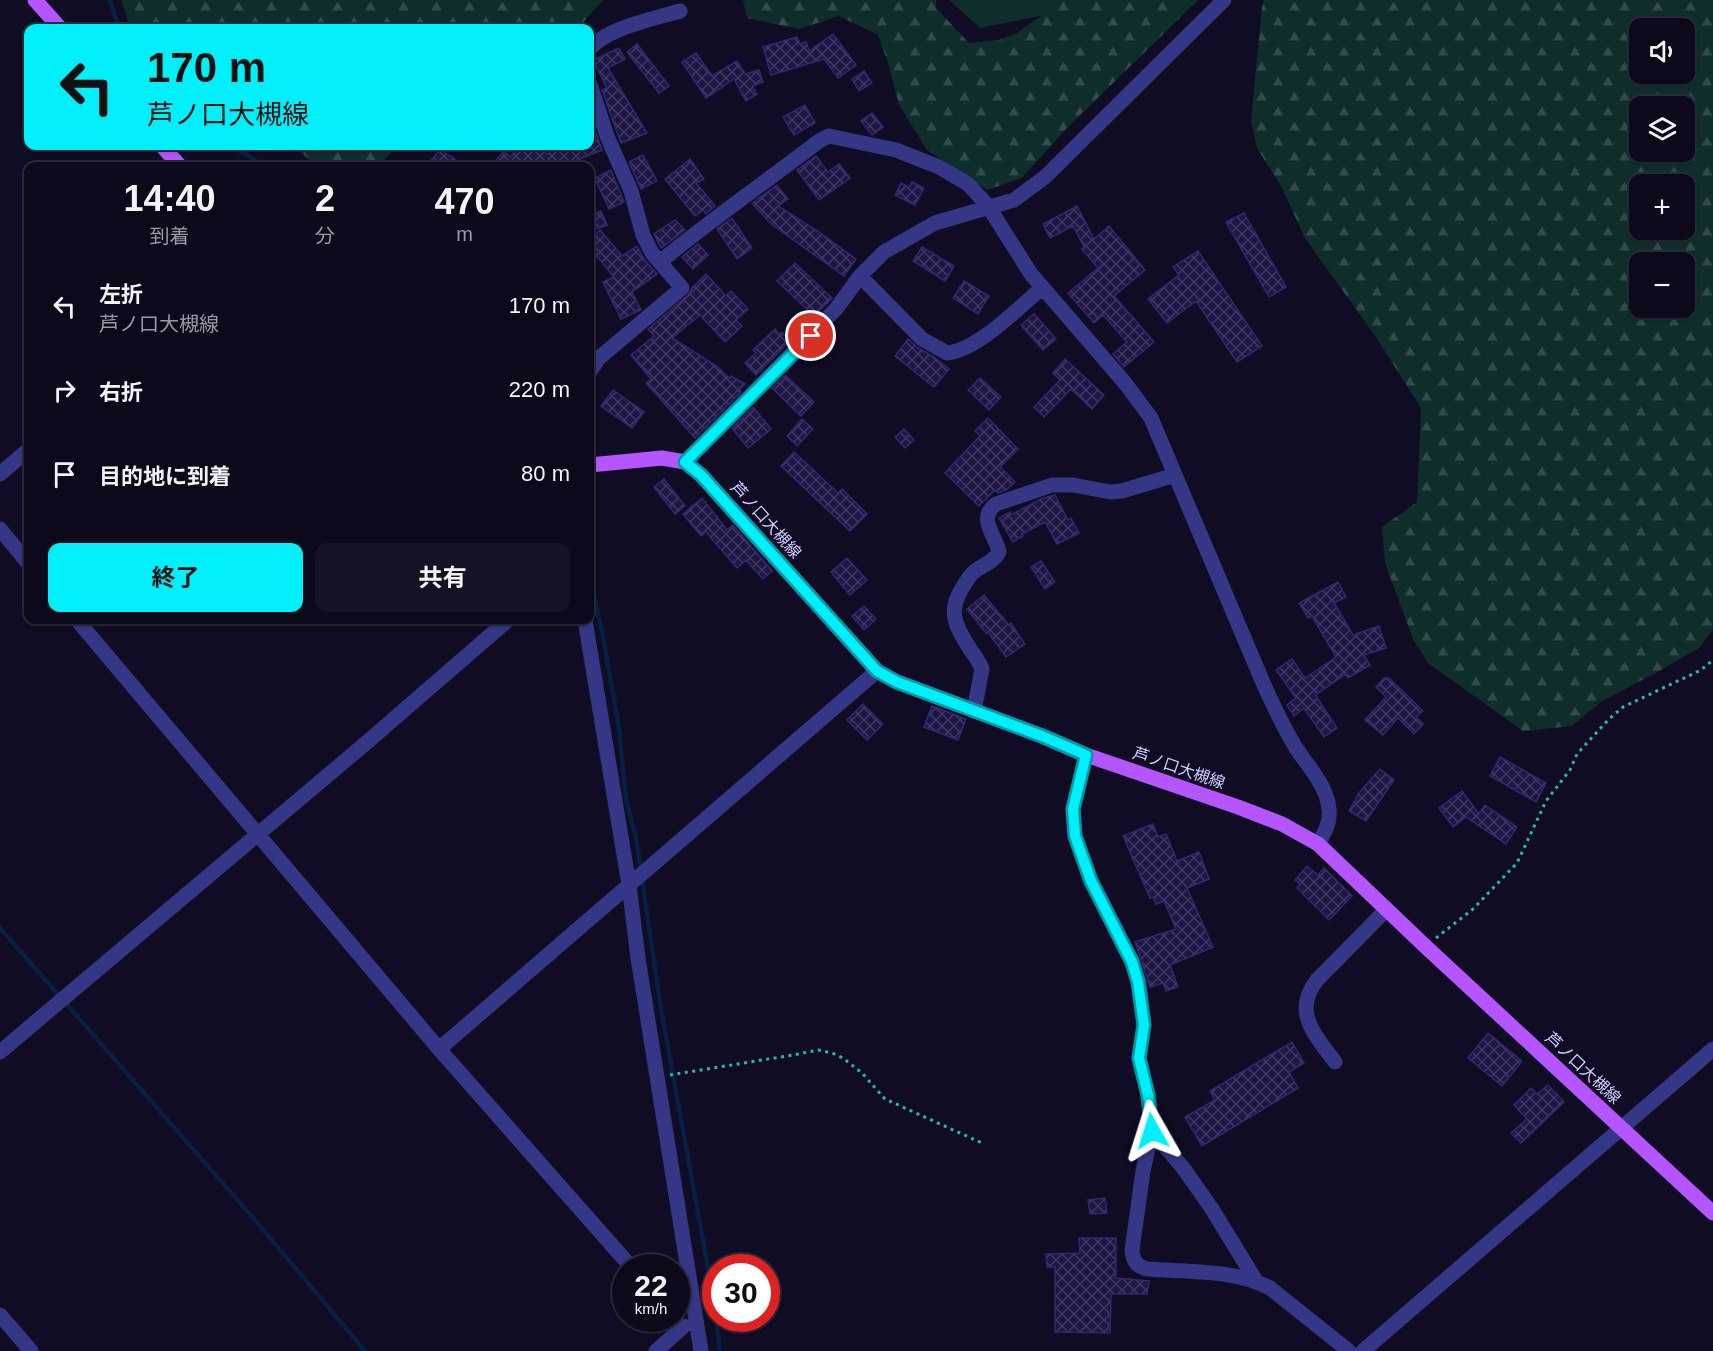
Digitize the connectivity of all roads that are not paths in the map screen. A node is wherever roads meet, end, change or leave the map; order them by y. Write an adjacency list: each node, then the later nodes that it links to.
1 (35, 0): 4 (main road)
2 (1224, 0): 9 (street)
3 (680, 11): 5 (street)
4 (56, 24)
5 (594, 43)
6 (594, 96): 10 (street)
7 (166, 150): 8 (main road)
8 (176, 162)
9 (988, 206): 10 (street); 11 (street); 12 (street)
10 (661, 261): 13 (street)
11 (860, 276): 12 (street); 15 (street)
12 (1042, 288): 18 (street)
13 (594, 365)
14 (24, 453): 17 (street)
15 (685, 462): 16 (main road); 24 (main road, 芦ノ口大槻線)
16 (594, 465)
17 (0, 474)
18 (1175, 475): 25 (street); 28 (street)
19 (0, 530): 20 (street)
20 (24, 558)
21 (80, 624): 27 (street)
22 (503, 624): 27 (street)
23 (586, 624): 29 (street)
24 (877, 671): 25 (main road, 芦ノ口大槻線); 29 (street)
25 (974, 711): 26 (main road, 芦ノ口大槻線)
26 (1086, 755): 28 (main road, 芦ノ口大槻線); 36 (street)
27 (259, 833): 32 (street); 33 (street)
28 (1318, 844): 30 (main road, 芦ノ口大槻線)
29 (629, 885): 32 (street); 39 (street)
30 (1387, 909): 34 (street); 35 (main road, 芦ノ口大槻線)
31 (1713, 1048): 35 (street)
32 (439, 1049): 38 (street)
33 (0, 1052)
34 (1335, 1062)
35 (1622, 1129): 37 (main road, 芦ノ口大槻線); 44 (street)
36 (1152, 1131): 40 (street); 40 (street)
37 (1713, 1213)
38 (620, 1254)
39 (678, 1254)
40 (1256, 1281): 48 (street)
41 (0, 1315): 45 (street)
42 (678, 1332): 46 (street)
43 (690, 1332): 47 (street)
44 (1368, 1350)
45 (31, 1351)
46 (656, 1351)
47 (701, 1351)
48 (1349, 1351)

